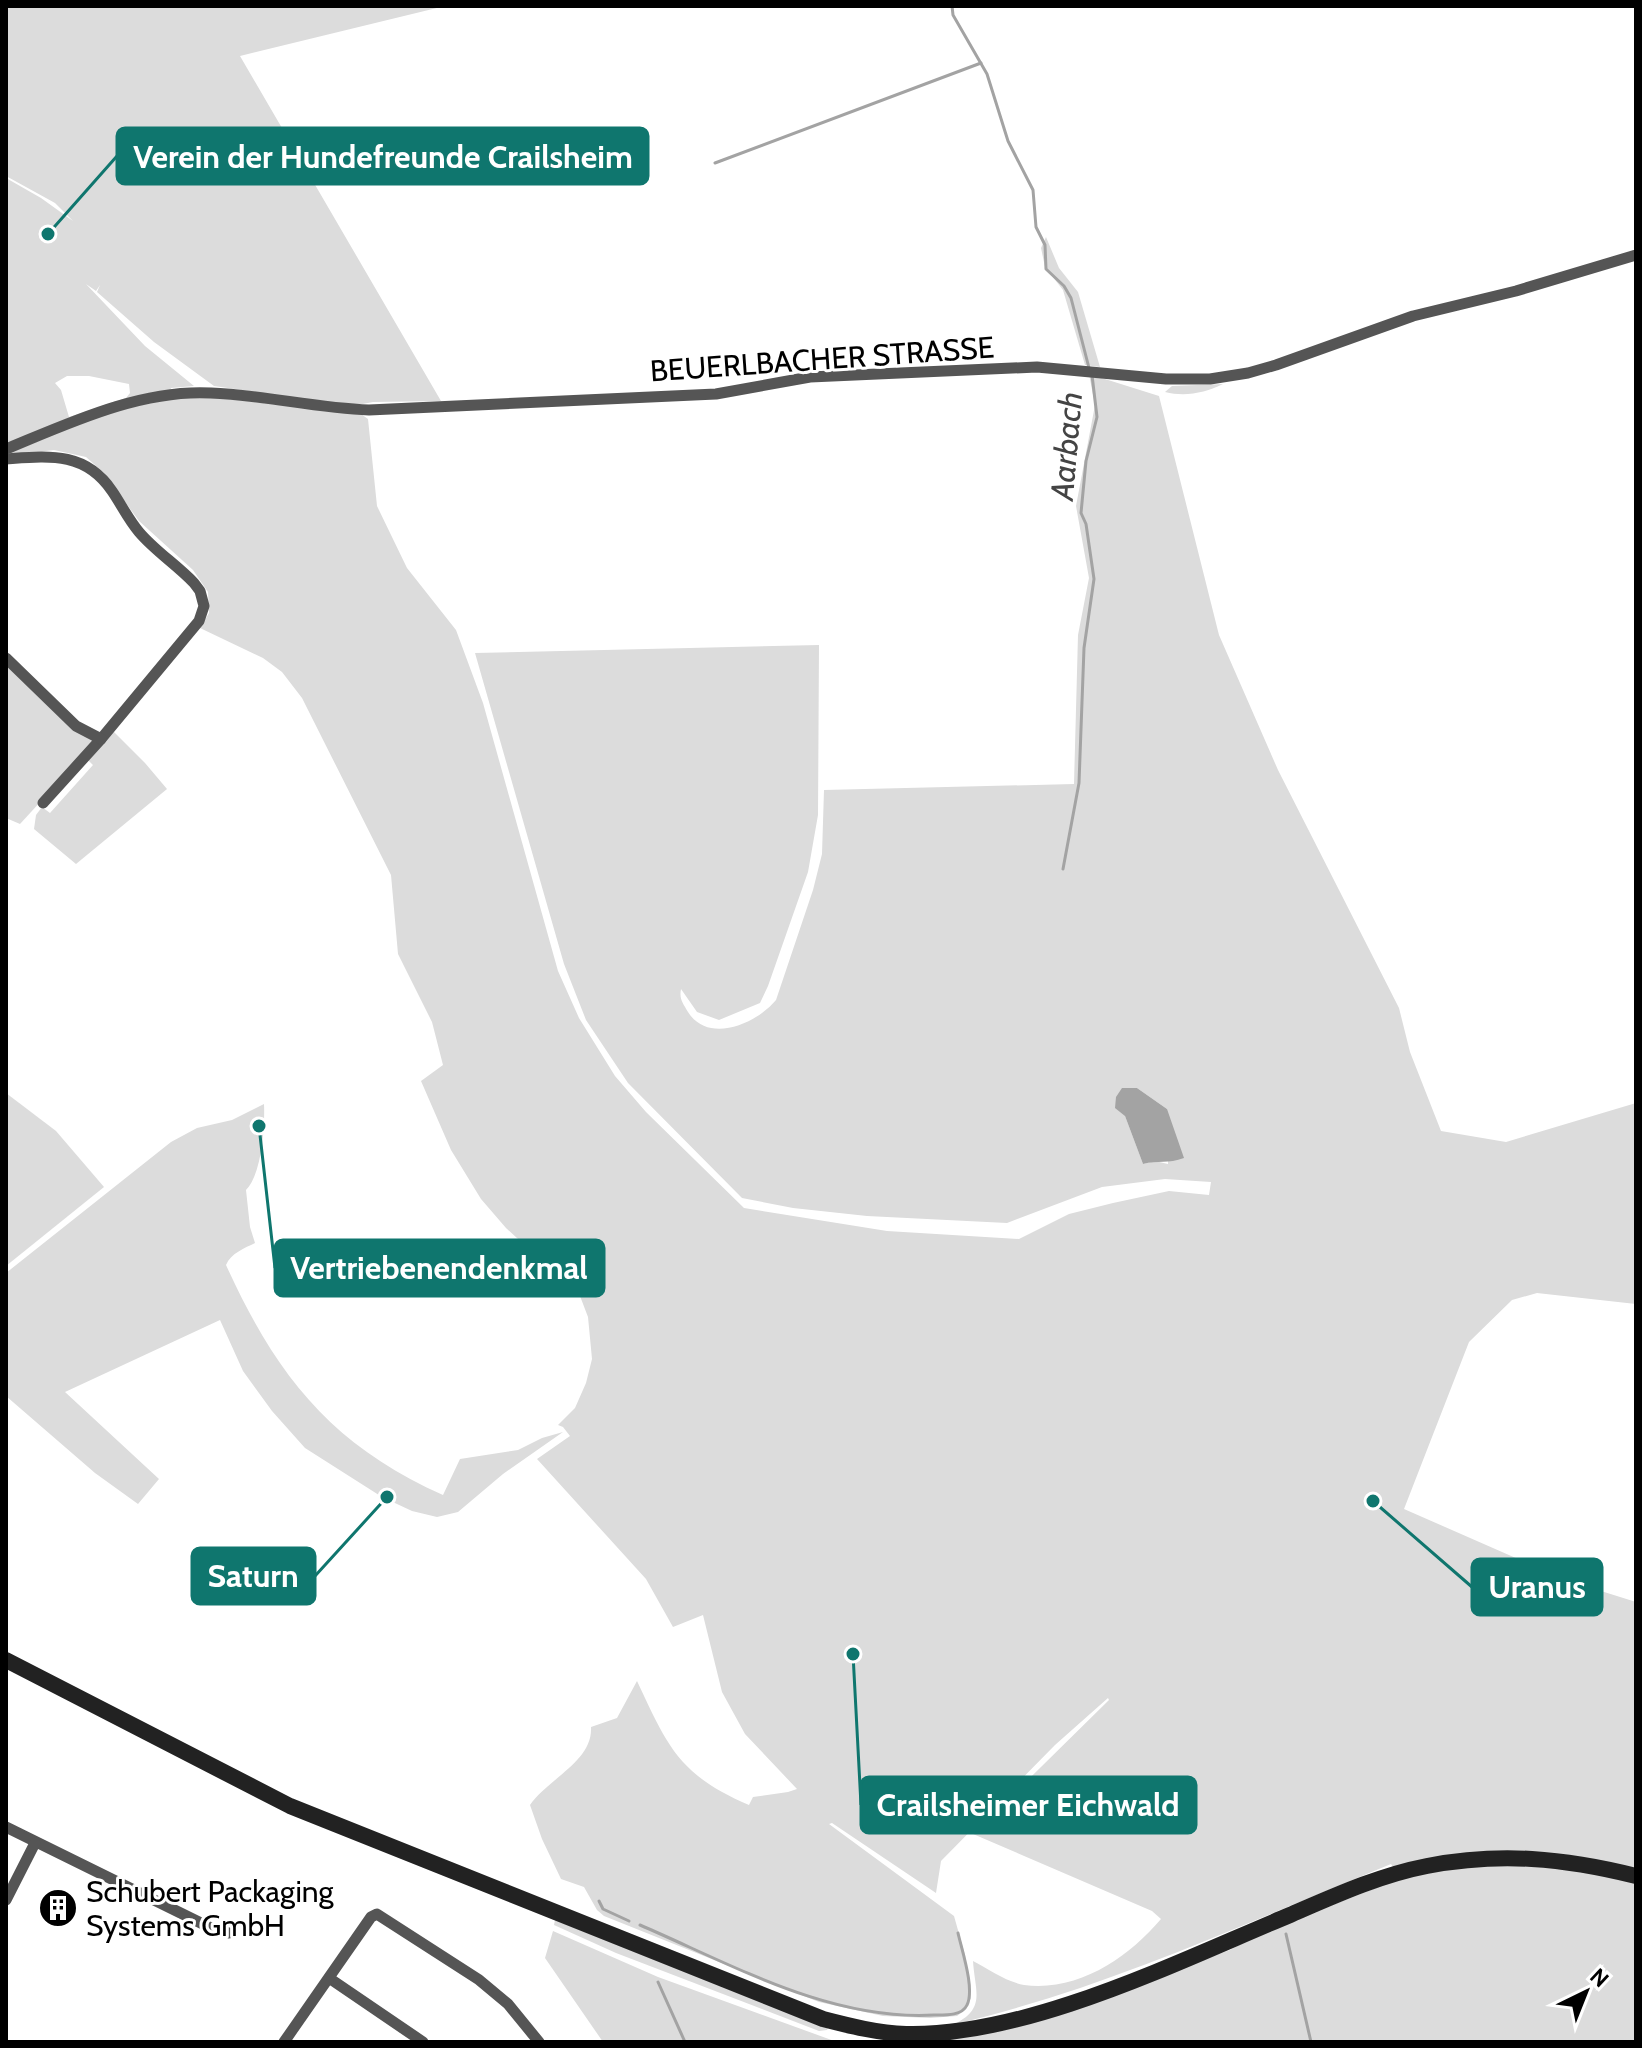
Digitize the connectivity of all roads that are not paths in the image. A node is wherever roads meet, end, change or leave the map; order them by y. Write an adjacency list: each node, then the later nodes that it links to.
1 (1634, 255): 2 (street, BEUERLBACHER STRASSE)
2 (6, 449)
3 (6, 459): 5 (street)
4 (6, 658): 5 (street)
5 (101, 739): 6 (street)
6 (43, 803)
7 (6, 1660): 10 (main road)
8 (6, 1827): 9 (street)
9 (35, 1843): 11 (street); 12 (street)
10 (1636, 1876)
11 (6, 1900)
12 (229, 1933)
13 (329, 1978): 14 (street); 15 (street); 16 (street)
14 (284, 2042)
15 (423, 2042)
16 (539, 2042)

